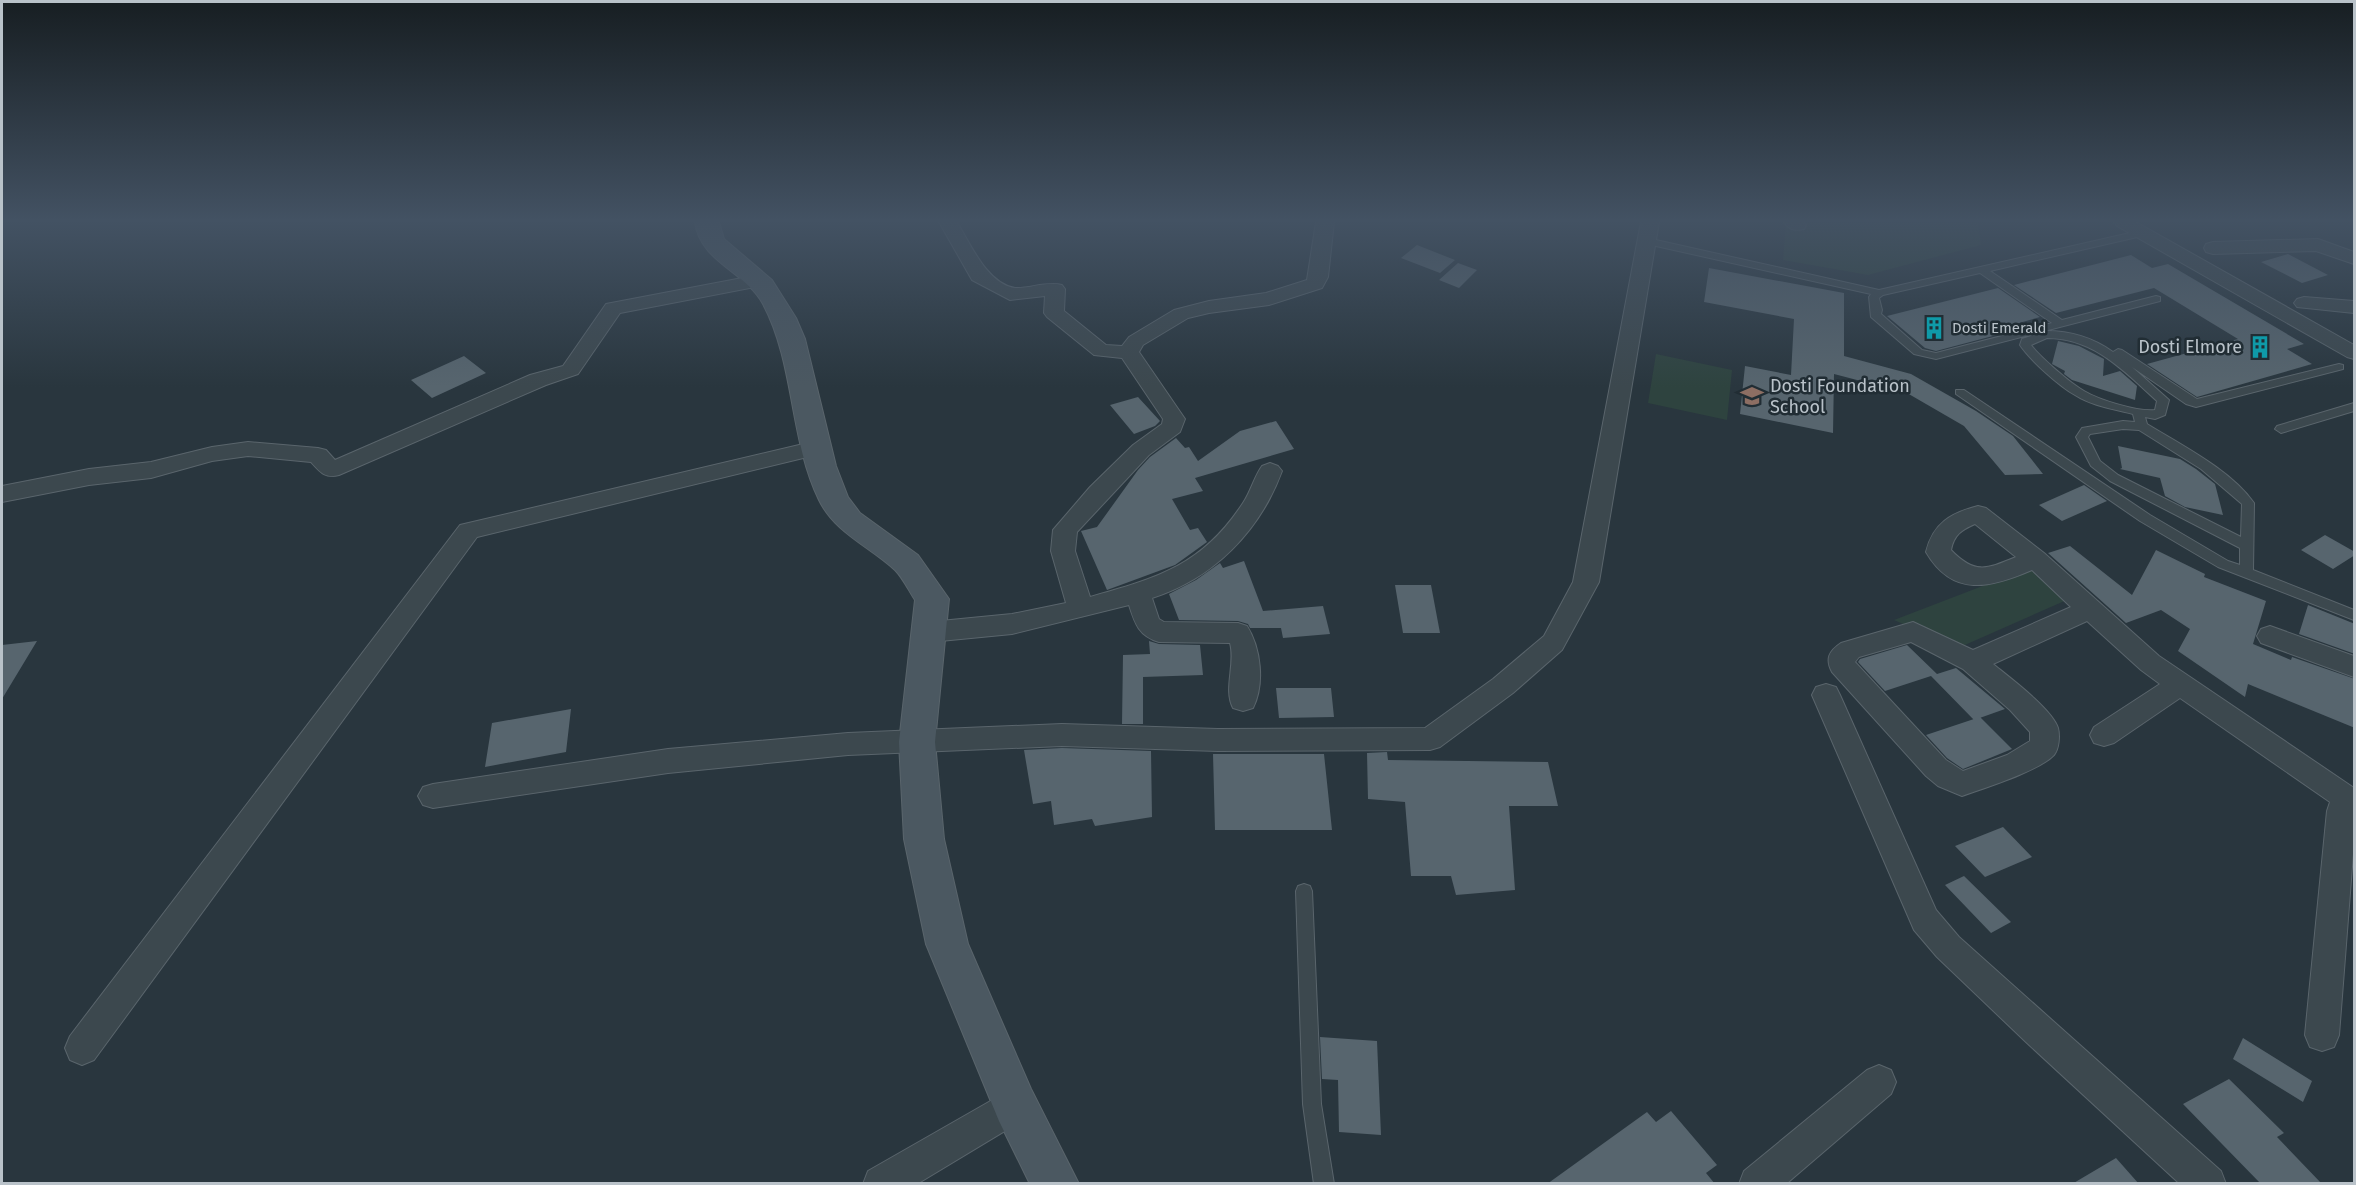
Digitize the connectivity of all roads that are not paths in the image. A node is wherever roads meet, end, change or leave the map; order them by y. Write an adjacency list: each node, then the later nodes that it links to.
1 (754, 277): 10 (street)
2 (981, 277): 18 (street)
3 (1318, 277): 18 (street)
4 (1640, 277): 44 (street)
5 (1821, 277): 11 (lane)
6 (1949, 277): 11 (lane)
7 (1993, 277): 16 (lane)
8 (2226, 277): 19 (street)
9 (2235, 277): 17 (street)
10 (758, 281): 26 (street); 28 (street)
11 (1879, 293): 16 (lane)
12 (2156, 299): 15 (lane)
13 (2304, 303): 14 (street)
14 (2355, 307)
15 (2074, 322): 16 (lane); 20 (lane)
16 (2062, 325)
17 (2355, 342)
18 (1128, 352): 33 (street)
19 (2355, 353)
20 (2339, 367)
21 (1960, 393): 31 (lane)
22 (2355, 407): 25 (lane)
23 (2138, 412): 23 (lane); 24 (lane)
24 (2142, 426): 29 (lane); 29 (lane)
25 (2281, 429)
26 (816, 448): 36 (street); 49 (street)
27 (1270, 471): 32 (street)
28 (2, 494)
29 (2247, 546): 31 (lane)
30 (2035, 559): 34 (street)
31 (2246, 573): 35 (lane)
32 (1137, 592): 33 (street); 42 (street)
33 (1081, 609): 36 (street)
34 (2090, 609): 38 (street); 40 (street)
35 (2355, 615)
36 (930, 632): 44 (street)
37 (2270, 636): 39 (street)
38 (1972, 662): 38 (street)
39 (2355, 667)
40 (2180, 684): 43 (street); 46 (street)
41 (1826, 695): 56 (street)
42 (1243, 700)
43 (2104, 735)
44 (917, 742): 45 (street); 51 (street)
45 (433, 796)
46 (2350, 800): 48 (street)
47 (1304, 891): 54 (lane)
48 (2322, 1035)
49 (82, 1048)
50 (1879, 1082): 55 (street)
51 (1015, 1105): 52 (street); 53 (street)
52 (881, 1184)
53 (1055, 1184)
54 (1324, 1184)
55 (1757, 1184)
56 (2208, 1184)

